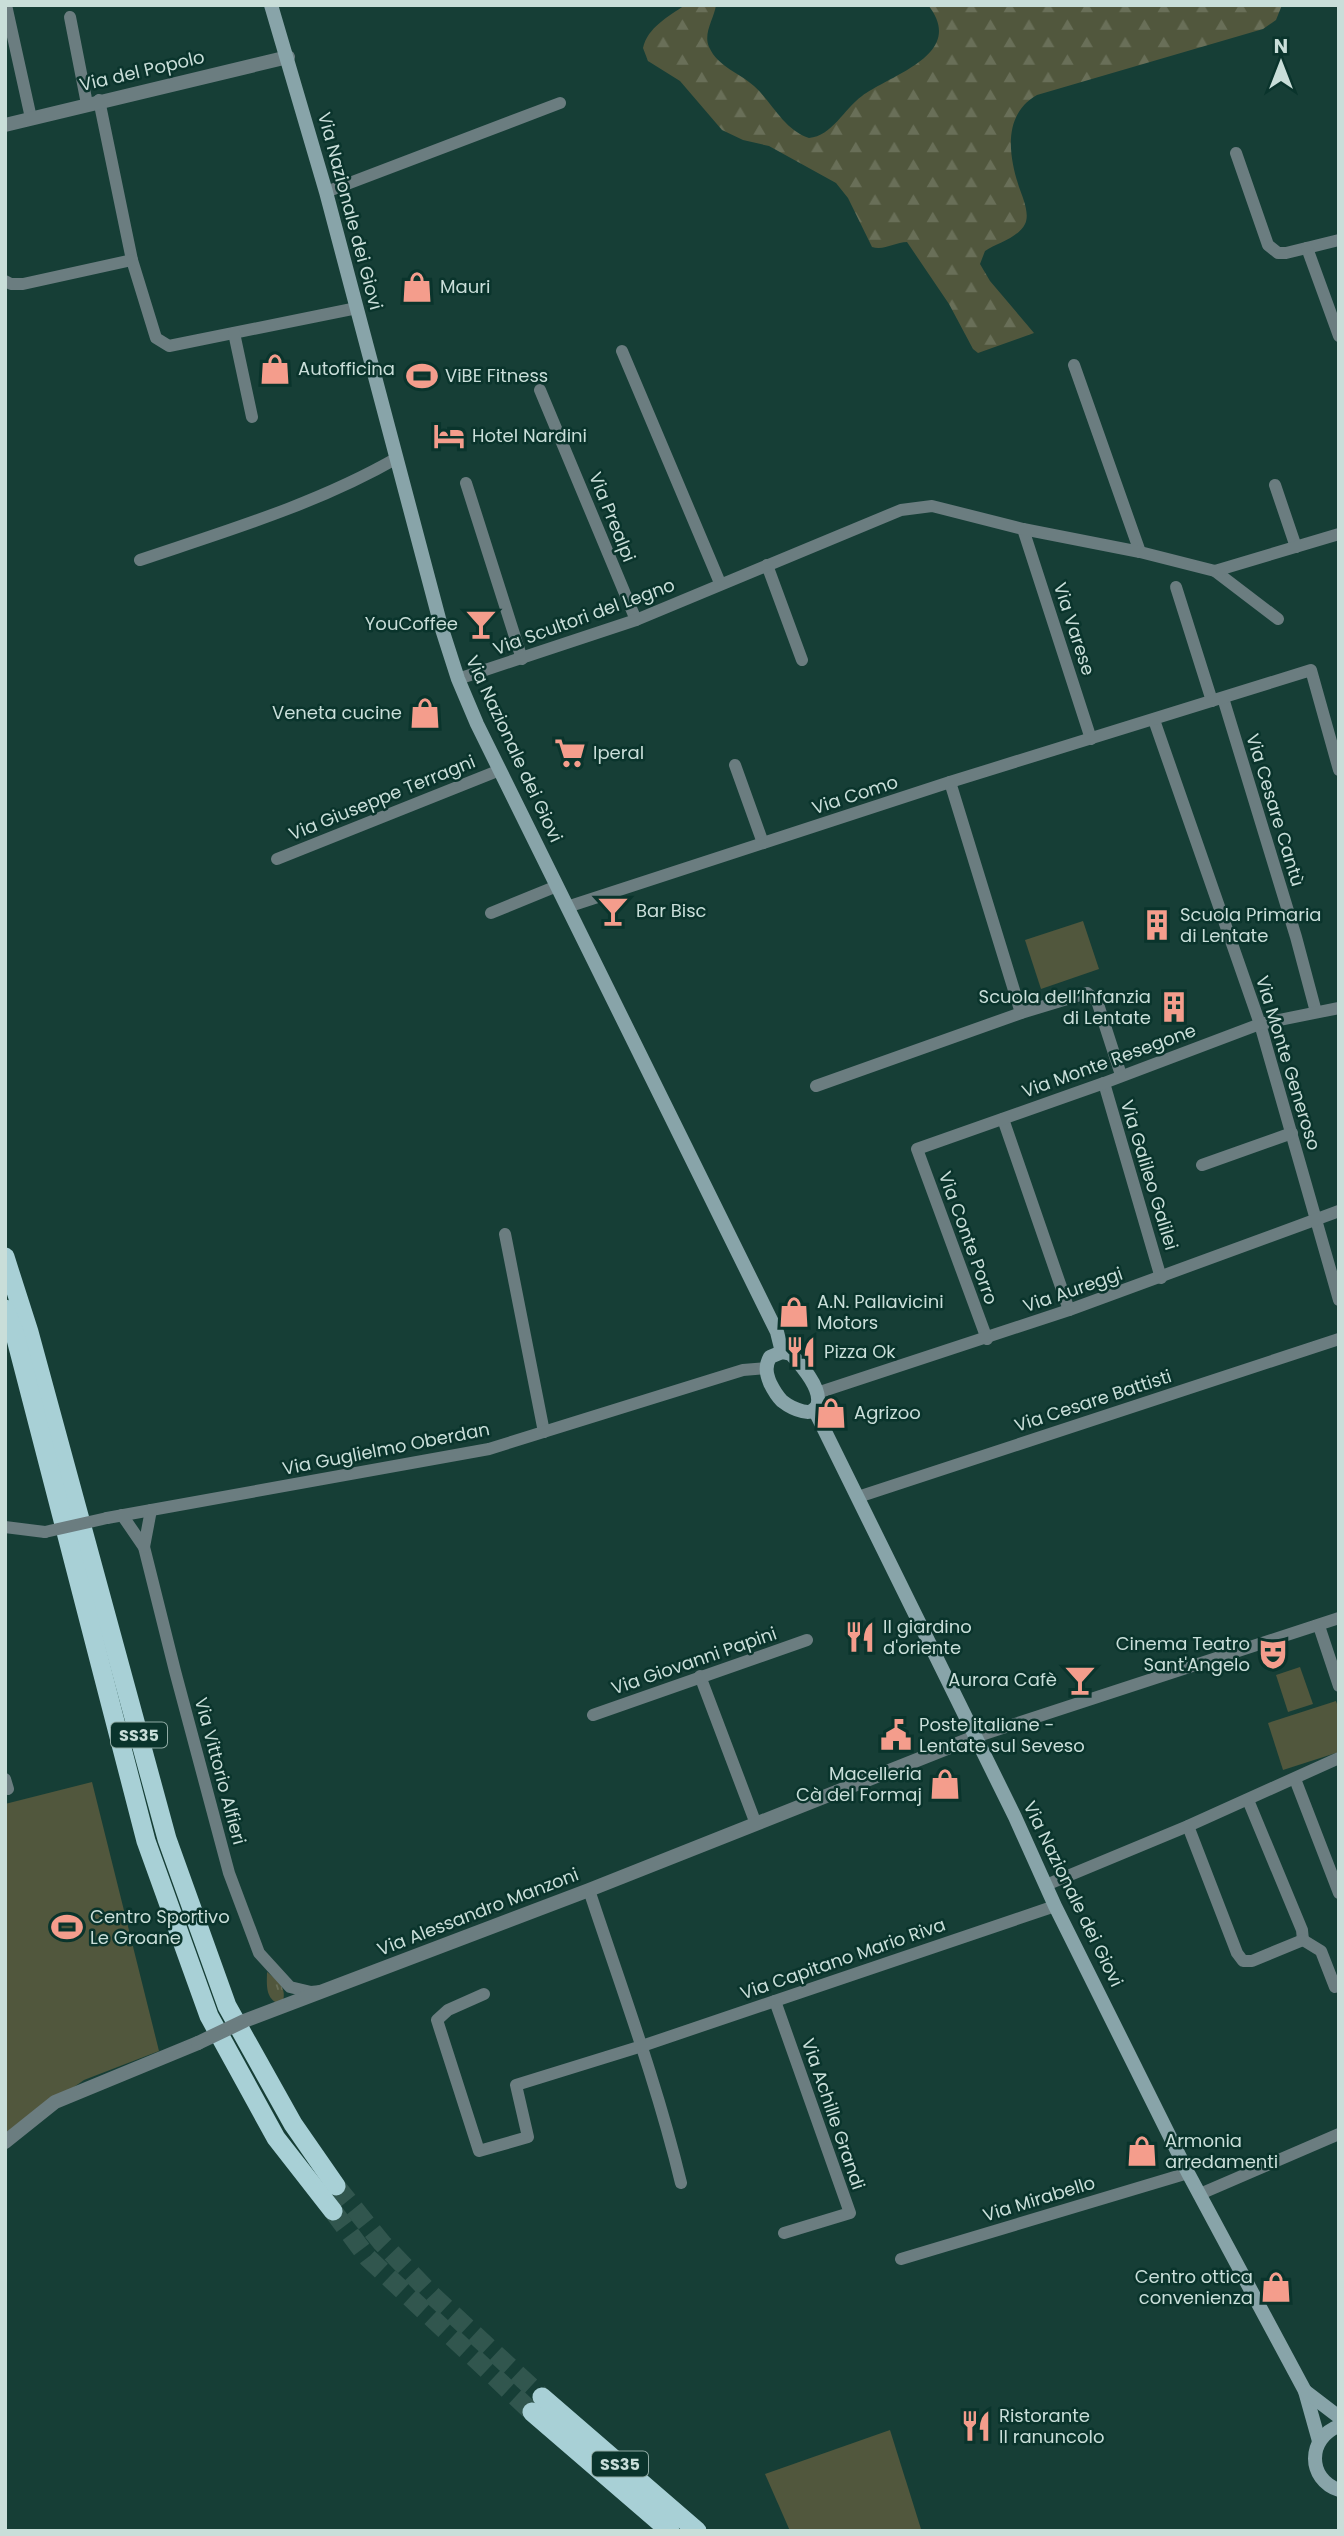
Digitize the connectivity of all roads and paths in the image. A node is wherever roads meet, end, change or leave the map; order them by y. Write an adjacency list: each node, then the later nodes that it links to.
1 (6, 5): 7 (street)
2 (271, 5): 4 (main road, Via Nazionale dei Giovi)
3 (69, 17): 5 (street)
4 (288, 57): 5 (street, Via del Popolo); 10 (main road, Via Nazionale dei Giovi)
5 (93, 102): 7 (street, Via del Popolo); 13 (street)
6 (560, 103): 10 (street)
7 (31, 118): 8 (street, Via del Popolo)
8 (5, 125)
9 (1236, 153): 12 (street)
10 (326, 192): 15 (main road, Via Nazionale dei Giovi)
11 (1339, 240): 12 (street)
12 (1307, 248): 17 (street)
13 (132, 260): 14 (street); 16 (street)
14 (5, 281)
15 (357, 308): 16 (street); 22 (main road, Via Nazionale dei Giovi)
16 (234, 333): 21 (street)
17 (1339, 335)
18 (622, 351): 32 (street)
19 (1074, 365): 28 (street)
20 (540, 390): 35 (street, Via Prealpi)
21 (252, 417)
22 (397, 458): 29 (street); 38 (main road, Via Nazionale dei Giovi)
23 (466, 483): 36 (street)
24 (1275, 485): 27 (street)
25 (1023, 529): 28 (street, Via Scultori del Legno); 30 (street, Via Scultori del Legno); 41 (street, Via Varese)
26 (1339, 534): 27 (street)
27 (1296, 547): 31 (street)
28 (1140, 552): 31 (street, Via Scultori del Legno)
29 (140, 559)
30 (767, 565): 32 (street, Via Scultori del Legno); 37 (street)
31 (1215, 571): 34 (street)
32 (720, 583): 35 (street, Via Scultori del Legno)
33 (1176, 587): 39 (street, Via Cesare Cantù)
34 (1278, 619)
35 (636, 620): 36 (street, Via Scultori del Legno)
36 (522, 659): 38 (street, Via Scultori del Legno)
37 (802, 660)
38 (458, 679): 43 (main road, Via Nazionale dei Giovi)
39 (1217, 700): 40 (street, Via Como); 44 (street, Via Como); 52 (street, Via Cesare Cantù)
40 (1154, 720): 41 (street, Via Como); 54 (street, Via Monte Generoso)
41 (1091, 739): 45 (street, Via Como)
42 (736, 765): 46 (street)
43 (500, 770): 47 (street, Via Giuseppe Terragni); 48 (main road, Via Nazionale dei Giovi)
44 (1339, 770)
45 (950, 782): 46 (street, Via Como); 53 (street)
46 (763, 843): 49 (street, Via Como)
47 (277, 859)
48 (557, 886): 49 (main road, Via Nazionale dei Giovi); 50 (street)
49 (568, 907): 72 (main road, Via Nazionale dei Giovi)
50 (491, 913)
51 (1339, 1008): 52 (street, Via Monte Resegone)
52 (1316, 1012): 54 (street, Via Monte Resegone)
53 (1021, 1013): 55 (street); 57 (street)
54 (1260, 1024): 55 (street, Via Monte Resegone); 59 (street, Via Monte Generoso)
55 (1121, 1075): 56 (street, Via Monte Resegone)
56 (1104, 1083): 58 (street, Via Monte Resegone); 66 (street, Via Galileo Galilei)
57 (816, 1086)
58 (1003, 1119): 60 (street, Via Monte Resegone); 69 (street)
59 (1292, 1133): 61 (street); 63 (street, Via Monte Generoso)
60 (917, 1149): 70 (street, Via Conte Porro)
61 (1202, 1165)
62 (1339, 1212): 63 (street, Via Aureggi)
63 (1317, 1220): 66 (street, Via Aureggi); 67 (street, Via Monte Generoso)
64 (505, 1234): 76 (street)
65 (5, 1257): 108 (highway, SS35)
66 (1161, 1278): 69 (street, Via Aureggi)
67 (1339, 1300)
68 (5, 1310): 110 (highway, SS35)
69 (1069, 1310): 70 (street, Via Aureggi)
70 (987, 1339): 74 (street, Via Aureggi)
71 (1339, 1339): 77 (street, Via Cesare Battisti)
72 (782, 1352): 73 (main road); 74 (main road, Via Nazionale dei Giovi)
73 (766, 1368): 75 (main road); 76 (street, Via Guglielmo Oberdan)
74 (817, 1393): 75 (main road)
75 (814, 1409): 77 (main road, Via Nazionale dei Giovi)
76 (544, 1432): 78 (street, Via Guglielmo Oberdan)
77 (858, 1497): 88 (main road, Via Nazionale dei Giovi)
78 (151, 1510): 79 (street, Via Guglielmo Oberdan); 81 (street)
79 (122, 1515): 80 (street, Via Guglielmo Oberdan, bridge); 81 (street, Via Vittorio Alfieri)
80 (5, 1527)
81 (144, 1547): 100 (street, Via Vittorio Alfieri)
82 (1339, 1618): 83 (street)
83 (1319, 1626): 86 (street); 88 (street)
84 (807, 1640): 85 (street, Via Giovanni Papini)
85 (700, 1676): 87 (street, Via Giovanni Papini); 92 (street)
86 (1339, 1686)
87 (593, 1715)
88 (975, 1737): 92 (street, Via Alessandro Manzoni); 94 (main road, Via Nazionale dei Giovi)
89 (1339, 1758): 90 (street)
90 (1295, 1779): 91 (street); 96 (street)
91 (1248, 1800): 93 (street); 98 (street)
92 (756, 1824): 95 (street, Via Alessandro Manzoni)
93 (1188, 1826): 94 (street); 98 (street)
94 (1046, 1885): 97 (main road, Via Nazionale dei Giovi)
95 (589, 1891): 100 (street, Via Alessandro Manzoni); 103 (street)
96 (1339, 1893)
97 (1055, 1906): 102 (street, Via Capitano Mario Riva); 106 (main road, Via Nazionale dei Giovi)
98 (1303, 1940): 99 (street)
99 (1335, 1986)
100 (331, 1989): 105 (street, Via Alessandro Manzoni, bridge)
101 (484, 1994): 103 (street, Via Capitano Mario Riva)
102 (775, 2001): 103 (street, Via Capitano Mario Riva); 111 (street, Via Achille Grandi)
103 (642, 2046): 107 (street)
104 (1339, 2134): 109 (street)
105 (5, 2142)
106 (1188, 2172): 109 (main road, Via Nazionale dei Giovi); 112 (street, Via Mirabello)
107 (681, 2183)
108 (336, 2186)
109 (1200, 2194): 113 (main road, Via Nazionale dei Giovi)
110 (333, 2211)
111 (784, 2233)
112 (901, 2259)
113 (1305, 2391): 114 (main road, Via Nazionale dei Giovi); 116 (main road, Via Nazionale dei Giovi)
114 (1339, 2417)
115 (1339, 2426): 116 (main road)
116 (1319, 2441): 117 (main road, Via Nazionale dei Giovi)
117 (1339, 2490)
118 (670, 2531): 119 (highway, SS35)
119 (697, 2531)

